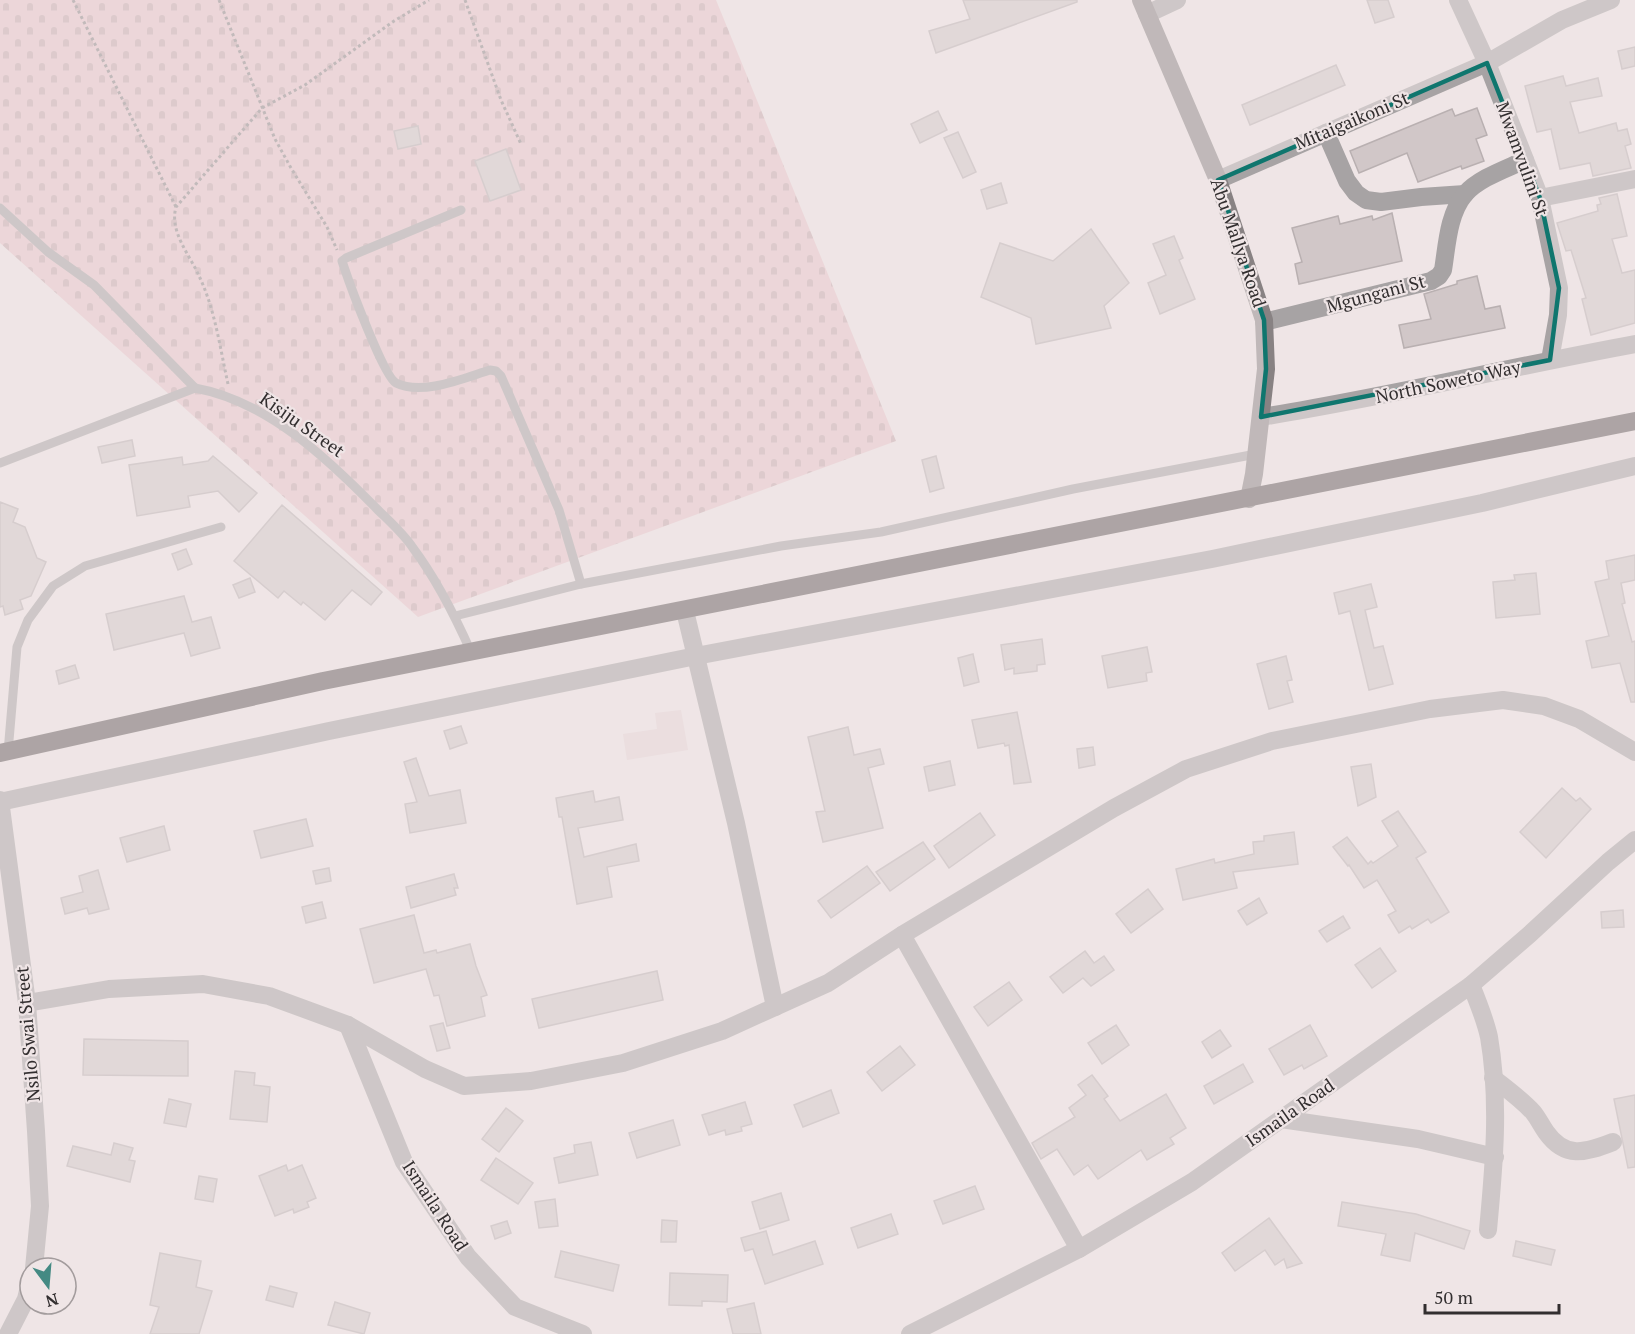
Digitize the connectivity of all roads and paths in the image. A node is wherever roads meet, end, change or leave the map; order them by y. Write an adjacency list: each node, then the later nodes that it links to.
1 (74, 0): 18 (path)
2 (219, 0): 10 (path)
3 (429, 0): 10 (path)
4 (465, 0): 12 (path)
5 (1177, 0): 8 (street)
6 (1458, 0): 9 (street, Mwamvulini St)
7 (1611, 0): 9 (street, Mitaigaikoni St)
8 (1144, 7): 15 (main road, Abu Mallya Road)
9 (1487, 63): 11 (street, Mitaigaikoni St); 13 (street, Mwamvulini St)
10 (262, 108): 18 (path); 21 (path)
11 (1326, 133): 15 (street, Mitaigaikoni St); 16 (street)
12 (521, 144)
13 (1525, 160): 16 (street); 17 (street, Mwamvulini St)
14 (1635, 179): 17 (street)
15 (1218, 180): 22 (main road, Abu Mallya Road)
16 (1465, 194): 22 (street, Mgungani St)
17 (1540, 198): 24 (street, Mwamvulini St)
18 (176, 207): 26 (path)
19 (0, 208): 25 (lane)
20 (461, 210): 21 (lane)
21 (342, 261): 34 (lane)
22 (1264, 322): 27 (main road, Abu Mallya Road)
23 (1635, 344): 24 (street, North Soweto Way)
24 (1550, 360): 27 (street, North Soweto Way)
25 (195, 388): 26 (lane, Kisiju Street); 30 (lane)
26 (231, 399): 36 (lane, Kisiju Street)
27 (1261, 417): 29 (main road, Abu Mallya Road)
28 (1635, 421): 32 (highway)
29 (1256, 454): 32 (main road, Abu Mallya Road); 34 (lane)
30 (0, 463)
31 (1635, 466): 38 (street)
32 (1249, 499): 35 (highway)
33 (222, 527): 39 (lane)
34 (581, 584): 36 (lane)
35 (685, 611): 37 (highway); 38 (street)
36 (455, 616): 37 (lane, Kisiju Street)
37 (471, 653): 39 (highway)
38 (696, 656): 41 (street); 46 (street)
39 (4, 752)
40 (1635, 752): 43 (street)
41 (0, 802): 45 (street, Nsilo Swai Street)
42 (1635, 840): 44 (street, Ismaila Road)
43 (902, 935): 46 (street); 53 (street)
44 (1471, 985): 48 (street); 49 (street, Ismaila Road)
45 (27, 1003): 47 (street); 54 (street, Nsilo Swai Street)
46 (775, 1007): 47 (street)
47 (348, 1025): 57 (street, Ismaila Road)
48 (1493, 1078): 50 (street); 51 (street)
49 (1281, 1119): 51 (street); 53 (street, Ismaila Road)
50 (1613, 1142)
51 (1495, 1157): 52 (street)
52 (1488, 1230)
53 (1079, 1250): 58 (street, Ismaila Road)
54 (35, 1256)
55 (18, 1315): 56 (street)
56 (8, 1334)
57 (583, 1334)
58 (910, 1334)

